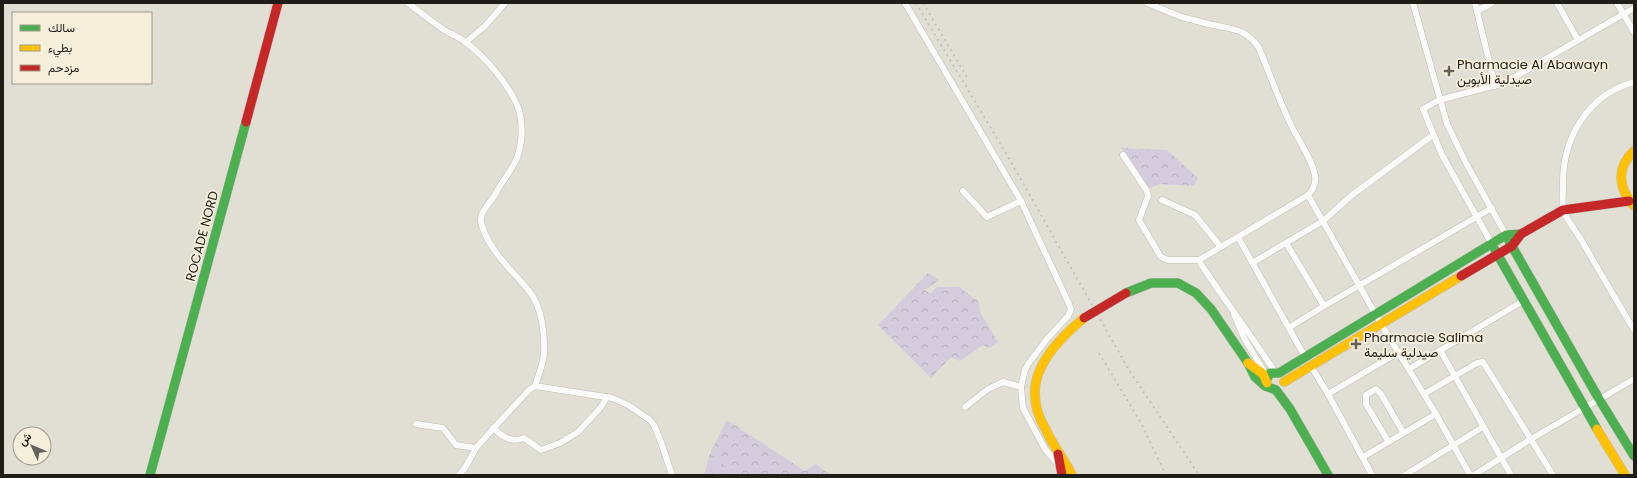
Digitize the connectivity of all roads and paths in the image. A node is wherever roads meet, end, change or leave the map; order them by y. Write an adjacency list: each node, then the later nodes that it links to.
1 (278, 3): 82 (main road, ROCADE NORD)
2 (408, 3): 16 (street)
3 (505, 3): 16 (street)
4 (904, 3): 26 (street)
5 (1147, 3): 24 (street)
6 (1413, 3): 19 (street)
7 (1475, 3): 12 (street)
8 (1492, 3): 12 (street)
9 (1557, 3): 15 (street)
10 (1617, 3): 13 (street)
11 (1634, 8): 13 (street)
12 (1477, 11): 18 (street)
13 (1623, 14): 14 (street); 15 (street)
14 (1634, 32)
15 (1578, 40): 18 (street)
16 (466, 42): 59 (street)
17 (1634, 82): 29 (street)
18 (1495, 86): 19 (street)
19 (1439, 100): 20 (street); 28 (street)
20 (1433, 134): 30 (street); 31 (street)
21 (1634, 151): 27 (main road)
22 (1123, 155): 40 (street)
23 (963, 191): 26 (street)
24 (1308, 195): 31 (street); 34 (street)
25 (1162, 200): 38 (street)
26 (1021, 201): 61 (street)
27 (1631, 203): 29 (main road)
28 (1492, 208): 30 (street); 33 (street)
29 (1564, 210): 32 (main road); 49 (street)
30 (1477, 216): 36 (street); 42 (street)
31 (1323, 220): 35 (street); 42 (street)
32 (1521, 234): 33 (main road); 37 (main road)
33 (1506, 235): 36 (main road); 37 (main road)
34 (1238, 237): 38 (street); 41 (street)
35 (1286, 243): 41 (street); 44 (street)
36 (1492, 244): 39 (main road); 46 (main road)
37 (1512, 246): 39 (main road); 65 (main road)
38 (1221, 247): 40 (street)
39 (1498, 254): 43 (main road); 47 (main road)
40 (1199, 260): 45 (street)
41 (1252, 263): 48 (street)
42 (1360, 285): 44 (street); 46 (street)
43 (1523, 301): 50 (street); 67 (main road)
44 (1324, 306): 48 (street)
45 (1234, 312): 56 (street); 56 (street)
46 (1377, 314): 47 (street); 52 (main road)
47 (1381, 324): 51 (street); 54 (main road)
48 (1290, 328): 52 (street)
49 (1634, 330)
50 (1440, 350): 55 (street); 57 (street)
51 (1399, 352): 55 (street); 62 (street)
52 (1305, 357): 56 (main road)
53 (1248, 363): 56 (main road); 60 (main road); 77 (main road, bridge)
54 (1311, 366): 60 (main road); 62 (street)
55 (1409, 369): 63 (street)
56 (1272, 375): 60 (main road); 60 (main road)
57 (1455, 376): 63 (street); 70 (street); 73 (street)
58 (1634, 379): 65 (street)
59 (535, 386): 64 (street); 71 (street)
60 (1278, 386): 87 (main road)
61 (1021, 387): 66 (street); 81 (street)
62 (1328, 394): 79 (street)
63 (1424, 394): 68 (street)
64 (607, 397): 71 (street); 84 (street)
65 (1599, 399): 67 (street); 78 (main road)
66 (965, 407)
67 (1584, 408): 73 (street); 94 (main road)
68 (1436, 414): 72 (street); 75 (street)
69 (416, 424): 76 (street)
70 (1483, 427): 75 (street); 80 (street)
71 (493, 428): 76 (street)
72 (1403, 432): 74 (street); 74 (street)
73 (1531, 439): 80 (street); 93 (street)
74 (1388, 441): 79 (street)
75 (1454, 446): 89 (street); 90 (street)
76 (476, 448): 83 (street)
77 (1058, 451): 81 (main road); 86 (main road)
78 (1634, 456)
79 (1362, 457): 88 (street)
80 (1501, 458): 91 (street); 92 (street)
81 (1061, 471): 85 (main road)
82 (150, 475)
83 (459, 475)
84 (672, 475)
85 (1068, 475)
86 (1072, 475)
87 (1328, 475)
88 (1372, 475)
89 (1405, 475)
90 (1470, 475)
91 (1474, 475)
92 (1511, 475)
93 (1553, 475)
94 (1625, 475)

